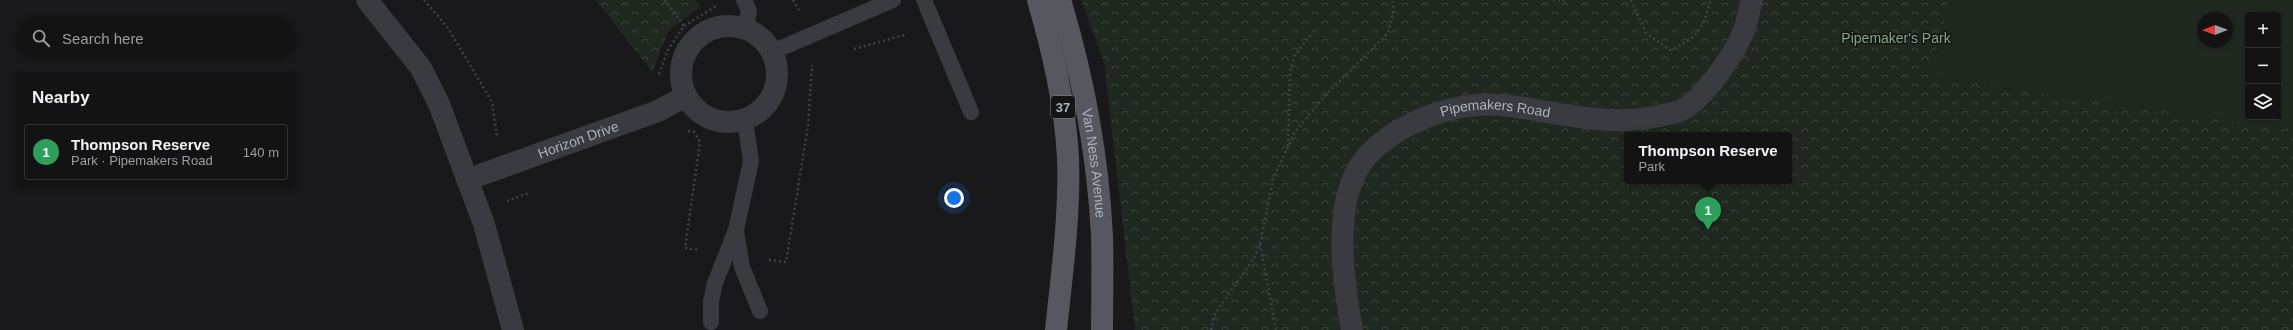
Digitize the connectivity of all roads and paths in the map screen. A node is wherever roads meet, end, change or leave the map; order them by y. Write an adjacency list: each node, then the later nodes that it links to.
1 (367, 0): 28 (street)
2 (665, 0): 16 (path)
3 (744, 0): 17 (lane)
4 (893, 0): 15 (lane)
5 (924, 0): 25 (lane)
6 (1038, 0): 37 (main road, Van Ness Avenue / 37)
7 (1060, 0): 38 (main road, Van Ness Avenue / 37)
8 (1392, 0): 27 (path)
9 (1553, 0): 10 (path)
10 (1568, 0)
11 (1631, 0): 12 (path)
12 (1711, 0)
13 (1752, 0): 41 (street, Pipemakers Road)
14 (720, 3): 16 (path)
15 (876, 3): 21 (lane)
16 (684, 26): 24 (path)
17 (745, 28): 21 (street); 23 (street)
18 (1312, 33): 27 (path)
19 (905, 35): 20 (path)
20 (848, 51)
21 (772, 52): 26 (street)
22 (812, 61): 32 (path)
23 (686, 96): 24 (street, Horizon Drive); 26 (street)
24 (658, 111): 28 (street, Horizon Drive); 32 (path)
25 (971, 112)
26 (745, 120): 32 (lane)
27 (1288, 148): 31 (path)
28 (469, 179): 35 (street); 36 (street)
29 (533, 191): 30 (path)
30 (504, 203)
31 (1260, 244): 39 (path); 40 (path)
32 (734, 255): 33 (lane); 34 (lane)
33 (760, 311)
34 (711, 322)
35 (498, 330)
36 (513, 330)
37 (1056, 330)
38 (1102, 330)
39 (1211, 330)
40 (1276, 330)
41 (1352, 330)

